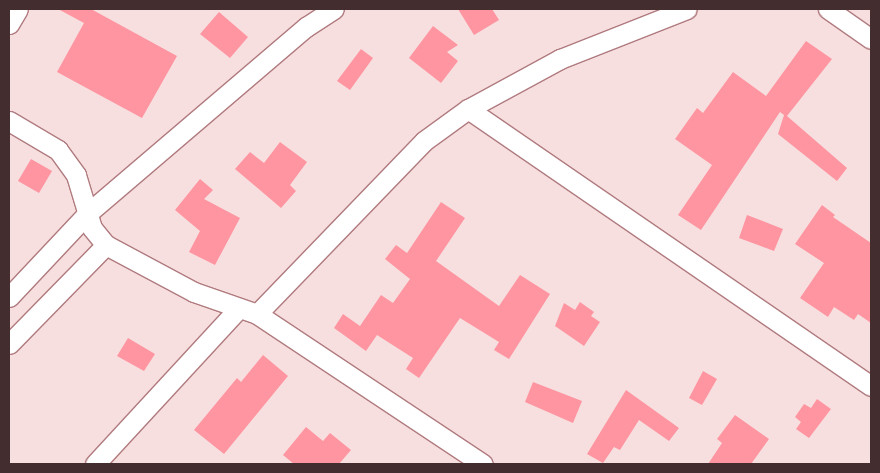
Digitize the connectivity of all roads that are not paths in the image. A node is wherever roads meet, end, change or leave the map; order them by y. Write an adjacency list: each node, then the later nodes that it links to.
1 (18, 9): 5 (street)
2 (334, 9): 9 (street)
3 (687, 9): 7 (street)
4 (828, 9): 6 (street)
5 (9, 24)
6 (871, 39)
7 (468, 109): 13 (street); 15 (street)
8 (9, 121): 9 (street)
9 (88, 213): 10 (street); 11 (street)
10 (106, 245): 12 (street); 14 (street)
11 (9, 297)
12 (239, 308): 13 (street); 16 (street)
13 (257, 314): 17 (street)
14 (9, 344)
15 (871, 386)
16 (95, 464)
17 (483, 464)

